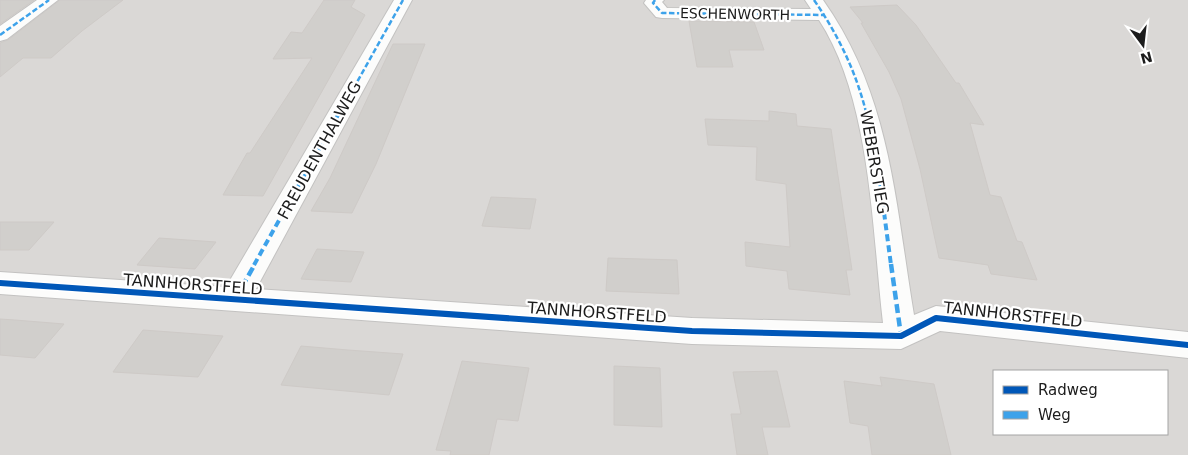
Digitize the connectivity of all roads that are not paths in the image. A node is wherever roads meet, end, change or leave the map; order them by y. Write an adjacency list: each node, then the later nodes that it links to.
1 (49, 0): 5 (street)
2 (403, 0): 7 (street, FREUDENTHALWEG)
3 (655, 0): 4 (street, ESCHENWORTH)
4 (820, 7): 8 (street, WEBERSTIEG)
5 (0, 35)
6 (0, 284): 7 (street, TANNHORSTFELD)
7 (236, 299): 8 (street, TANNHORSTFELD)
8 (901, 336): 9 (street, TANNHORSTFELD)
9 (1188, 344)

